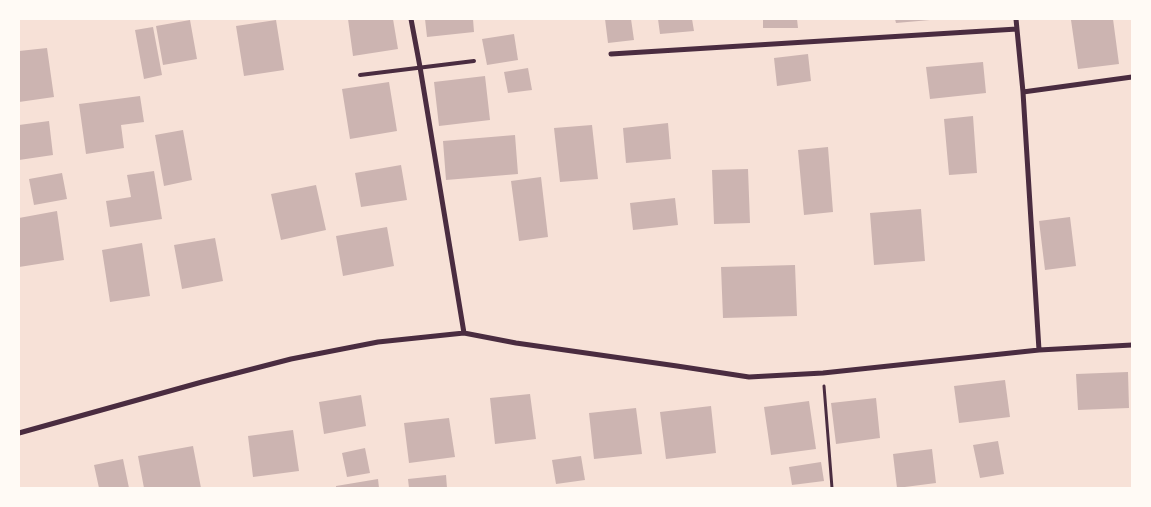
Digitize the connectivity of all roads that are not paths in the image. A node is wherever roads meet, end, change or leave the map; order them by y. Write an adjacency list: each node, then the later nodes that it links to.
1 (411, 19): 6 (street)
2 (1016, 19): 3 (street)
3 (1017, 29): 4 (street); 9 (street)
4 (611, 54)
5 (474, 61): 6 (lane)
6 (420, 67): 7 (lane); 10 (street)
7 (360, 75)
8 (1132, 77): 9 (street)
9 (1023, 92): 12 (street)
10 (464, 333): 12 (street); 13 (street)
11 (1132, 345): 12 (street)
12 (1039, 350)
13 (19, 433)

